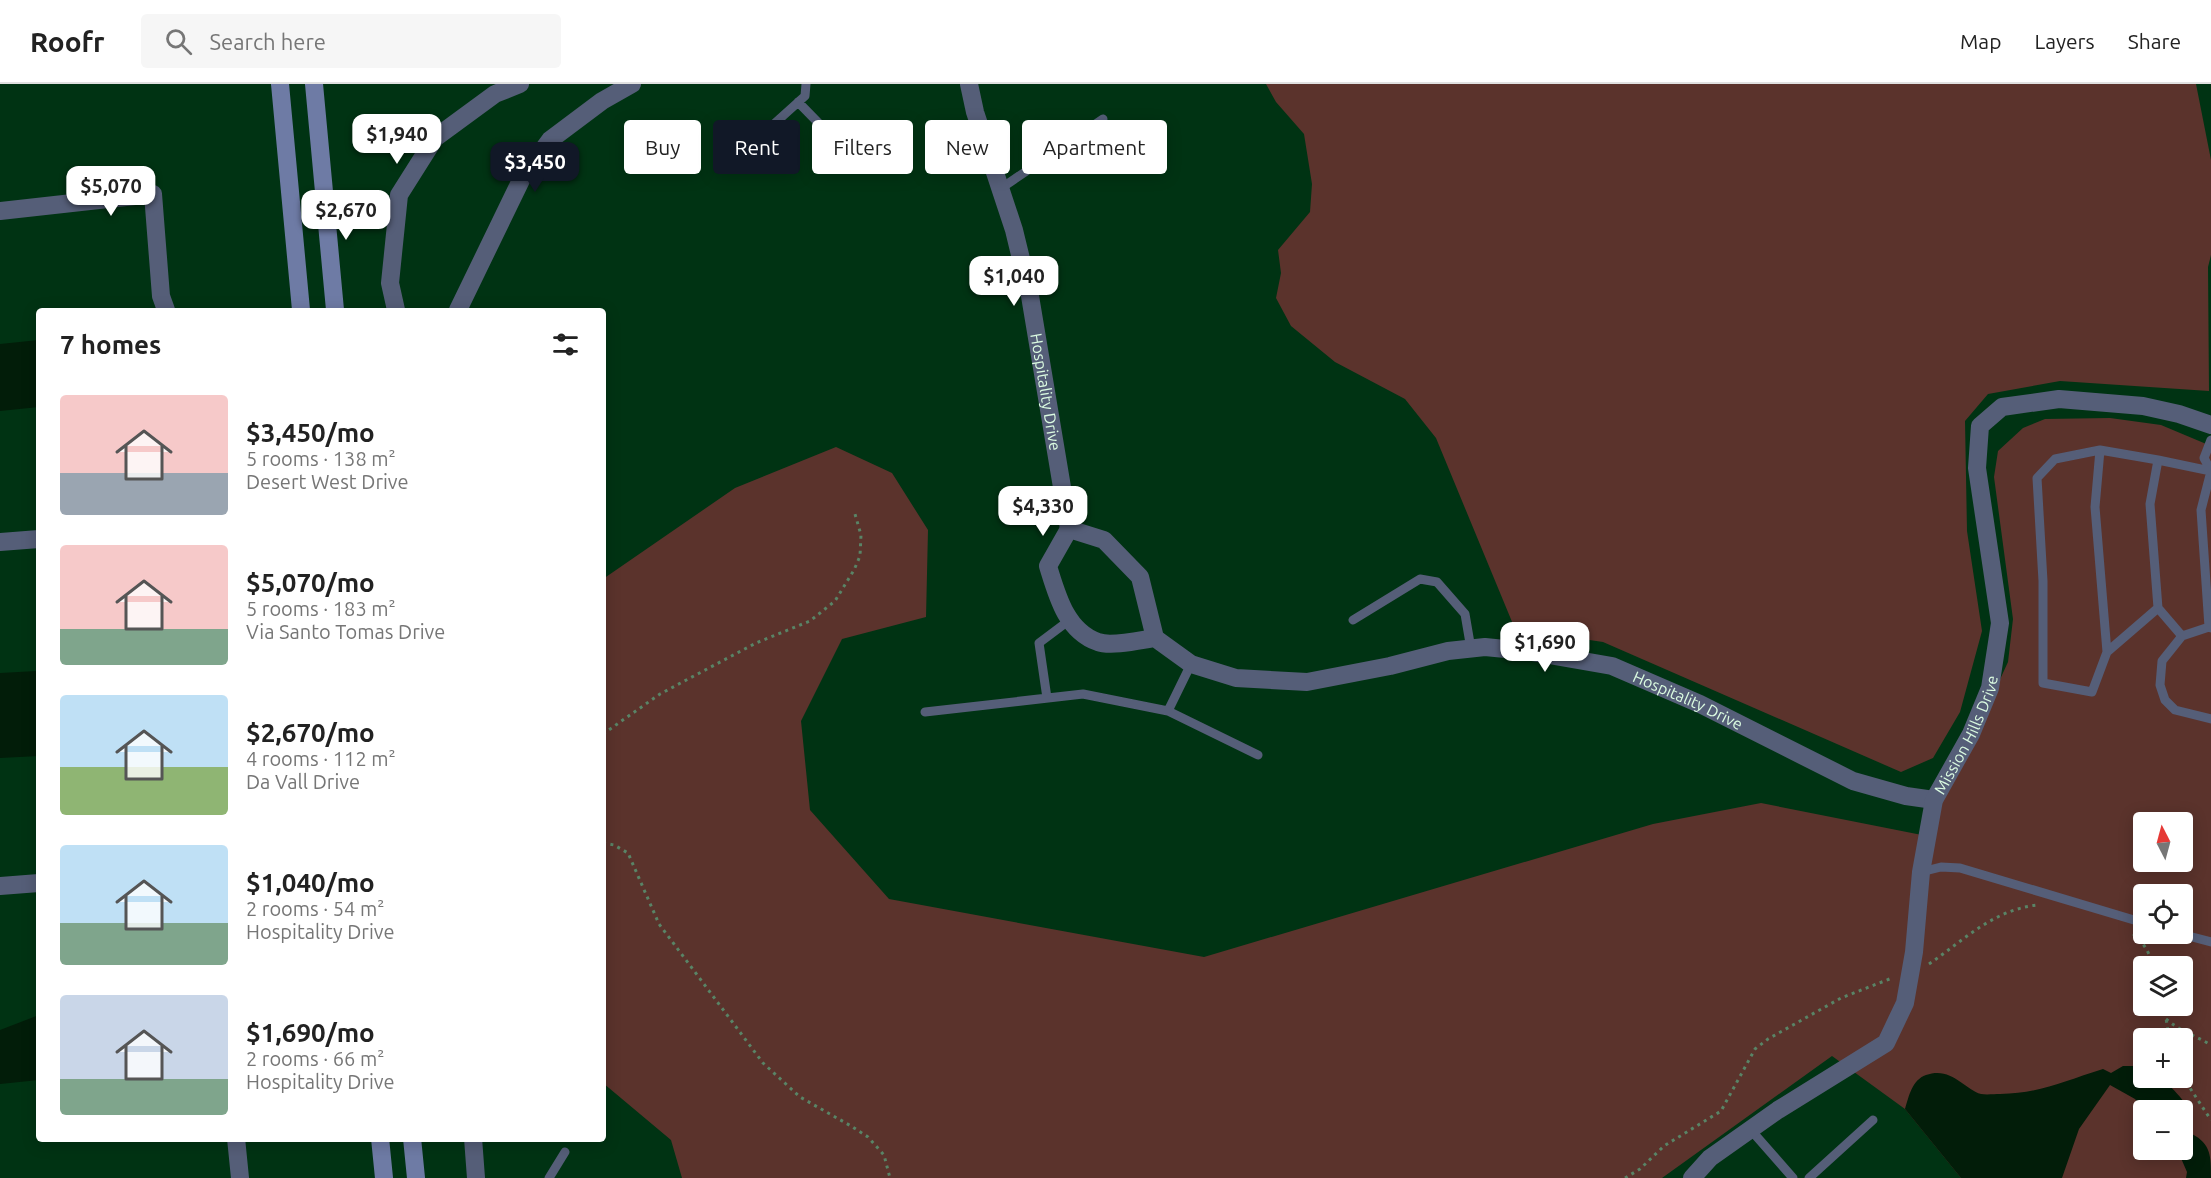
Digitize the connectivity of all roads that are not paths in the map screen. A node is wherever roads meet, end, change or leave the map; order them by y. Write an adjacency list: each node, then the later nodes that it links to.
1 (280, 84): 14 (main road)
2 (314, 84): 15 (main road)
3 (520, 84): 16 (street)
4 (633, 84): 17 (street)
5 (806, 84): 7 (lane)
6 (969, 84): 11 (street, Hospitality Drive)
7 (798, 102): 8 (lane); 9 (lane)
8 (778, 120)
9 (816, 120)
10 (1022, 174): 11 (lane)
11 (1000, 189): 23 (street, Hospitality Drive)
12 (0, 211): 13 (street)
13 (160, 306)
14 (302, 308)
15 (335, 308)
16 (396, 308)
17 (459, 308)
18 (2211, 425): 40 (street, Mission Hills Drive)
19 (2211, 440): 22 (lane)
20 (2100, 450): 21 (lane); 33 (lane); 33 (lane)
21 (2158, 460): 22 (lane); 26 (lane)
22 (2211, 471): 29 (lane)
23 (1069, 529): 27 (street); 31 (street)
24 (36, 539): 25 (street)
25 (0, 542)
26 (2158, 608): 30 (lane); 33 (lane)
27 (1071, 620): 31 (street); 35 (lane)
28 (1353, 620): 32 (lane)
29 (2210, 628): 30 (lane)
30 (2182, 636): 38 (lane)
31 (1155, 638): 34 (street, Hospitality Drive)
32 (1471, 649): 34 (street, Hospitality Drive); 40 (street, Hospitality Drive)
33 (2107, 652)
34 (1191, 664): 36 (lane)
35 (1047, 698): 36 (lane); 37 (lane)
36 (1168, 711): 39 (lane)
37 (925, 712)
38 (2211, 719)
39 (1258, 755)
40 (1934, 800): 41 (street, Mission Hills Drive)
41 (1921, 872): 44 (lane); 48 (street, Mission Hills Drive)
42 (36, 883): 43 (street)
43 (0, 886)
44 (2133, 921)
45 (2193, 937): 46 (lane)
46 (2211, 942)
47 (1873, 1120): 61 (lane)
48 (1750, 1130): 59 (street, Mission Hills Drive); 60 (lane)
49 (236, 1142): 54 (street)
50 (380, 1142): 55 (main road)
51 (412, 1142): 56 (main road)
52 (473, 1142): 57 (street)
53 (565, 1152): 58 (lane)
54 (240, 1178)
55 (384, 1178)
56 (416, 1178)
57 (476, 1178)
58 (549, 1178)
59 (1692, 1178)
60 (1793, 1178)
61 (1809, 1178)

